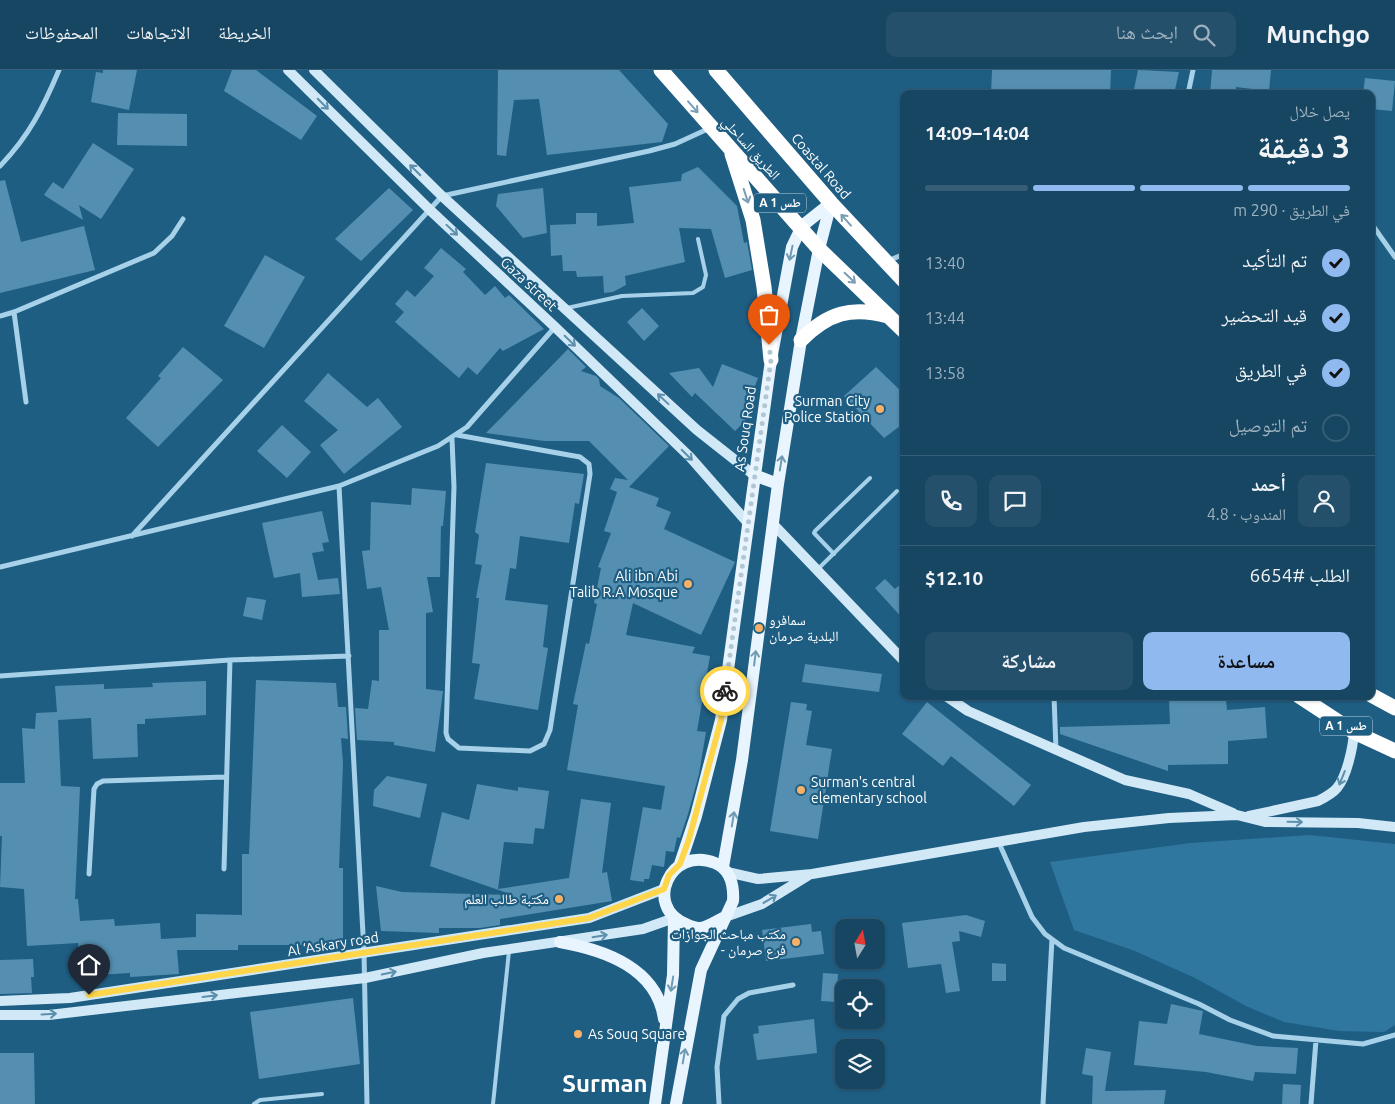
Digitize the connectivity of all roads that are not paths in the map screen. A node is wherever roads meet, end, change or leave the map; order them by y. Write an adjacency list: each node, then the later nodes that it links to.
1 (59, 70): 10 (street)
2 (288, 70): 13 (street, Gaza street, one-way to 13)
3 (314, 70): 11 (street, Gaza street, one-way to 3)
4 (661, 70): 8 (highway, الطريق الساحلي / A 1 طس, one-way to 8)
5 (716, 70): 12 (highway, Coastal Road / A 1 طس)
6 (1193, 70): 7 (street)
7 (1189, 90)
8 (711, 128): 9 (highway, الطريق الساحلي / A 1 طس); 11 (street)
9 (731, 150): 15 (highway, الطريق الساحلي / A 1 طس); 30 (highway, one-way to 30)
10 (0, 166)
11 (442, 196): 13 (street); 23 (street, Gaza street)
12 (831, 203): 15 (main road, As Souq Road); 18 (main road); 21 (highway, Coastal Road / A 1 طس, one-way to 12)
13 (431, 211): 27 (street, Gaza street, one-way to 27); 41 (street)
14 (183, 219): 24 (street)
15 (802, 226): 18 (highway, الطريق الساحلي / A 1 طس); 30 (main road, As Souq Road, one-way to 30)
16 (1375, 229): 20 (street)
17 (698, 239): 23 (lane)
18 (819, 248): 26 (highway, الطريق الساحلي / A 1 طس, one-way to 26); 29 (main road)
19 (900, 256): 21 (street)
20 (1395, 257)
21 (885, 263): 22 (highway, Coastal Road / A 1 طس)
22 (900, 277)
23 (564, 309): 34 (street, Gaza street, one-way to 23)
24 (14, 312): 25 (street); 31 (street)
25 (0, 316)
26 (890, 316): 28 (highway, الطريق الساحلي / A 1 طس); 29 (highway)
27 (555, 327): 32 (street); 39 (street, Gaza street, one-way to 39)
28 (900, 327)
29 (802, 340): 36 (main road, one-way to 29)
30 (771, 360): 34 (main road, As Souq Road)
31 (26, 402)
32 (457, 435): 33 (street); 33 (street)
33 (452, 439): 37 (street)
34 (754, 475): 36 (main road); 39 (main road, As Souq Road)
35 (870, 478): 42 (lane)
36 (778, 484): 40 (main road)
37 (339, 486): 41 (street); 45 (street)
38 (897, 491): 42 (lane)
39 (747, 522): 61 (main road, As Souq Road)
40 (773, 524): 44 (street); 63 (main road, one-way to 40)
41 (132, 536): 43 (street)
42 (834, 554): 44 (lane)
43 (0, 567)
44 (817, 570): 46 (street)
45 (349, 656): 47 (street); 72 (street)
46 (900, 657)
47 (230, 660): 48 (street); 57 (street)
48 (0, 676)
49 (1375, 697): 53 (highway, A 1 طس)
50 (952, 700): 55 (street)
51 (1054, 700): 55 (street)
52 (1306, 700): 54 (highway, A 1 طس)
53 (1395, 708)
54 (1354, 732): 56 (highway, A 1 طس); 58 (street, one-way to 58)
55 (1056, 750): 58 (street)
56 (1395, 751)
57 (225, 777): 62 (street); 64 (street)
58 (1242, 815): 59 (street, one-way to 59); 60 (street)
59 (1395, 827)
60 (999, 842): 65 (street); 69 (street)
61 (680, 864): 63 (main road); 66 (main road)
62 (224, 869)
63 (725, 870): 65 (street); 67 (main road)
64 (89, 874)
65 (812, 874): 67 (street, one-way to 65)
66 (664, 889): 68 (main road); 72 (street, Al ‘Askary road)
67 (725, 917): 68 (main road); 85 (main road, one-way to 67)
68 (674, 918): 70 (street, one-way to 68); 77 (main road, one-way to 77)
69 (1052, 939): 79 (street); 87 (street)
70 (560, 942): 71 (street); 77 (main road)
71 (509, 948): 73 (street, one-way to 71); 83 (lane)
72 (364, 953): 73 (street); 75 (street, Al ‘Askary road)
73 (365, 978): 76 (street, one-way to 73); 82 (street)
74 (793, 985): 86 (street)
75 (0, 1001)
76 (0, 1015)
77 (665, 1028): 84 (main road)
78 (1395, 1035): 79 (street)
79 (1316, 1040): 88 (street)
80 (322, 1094): 81 (lane)
81 (254, 1104)
82 (367, 1104)
83 (493, 1104)
84 (656, 1104)
85 (676, 1104)
86 (719, 1104)
87 (1043, 1104)
88 (1312, 1104)

